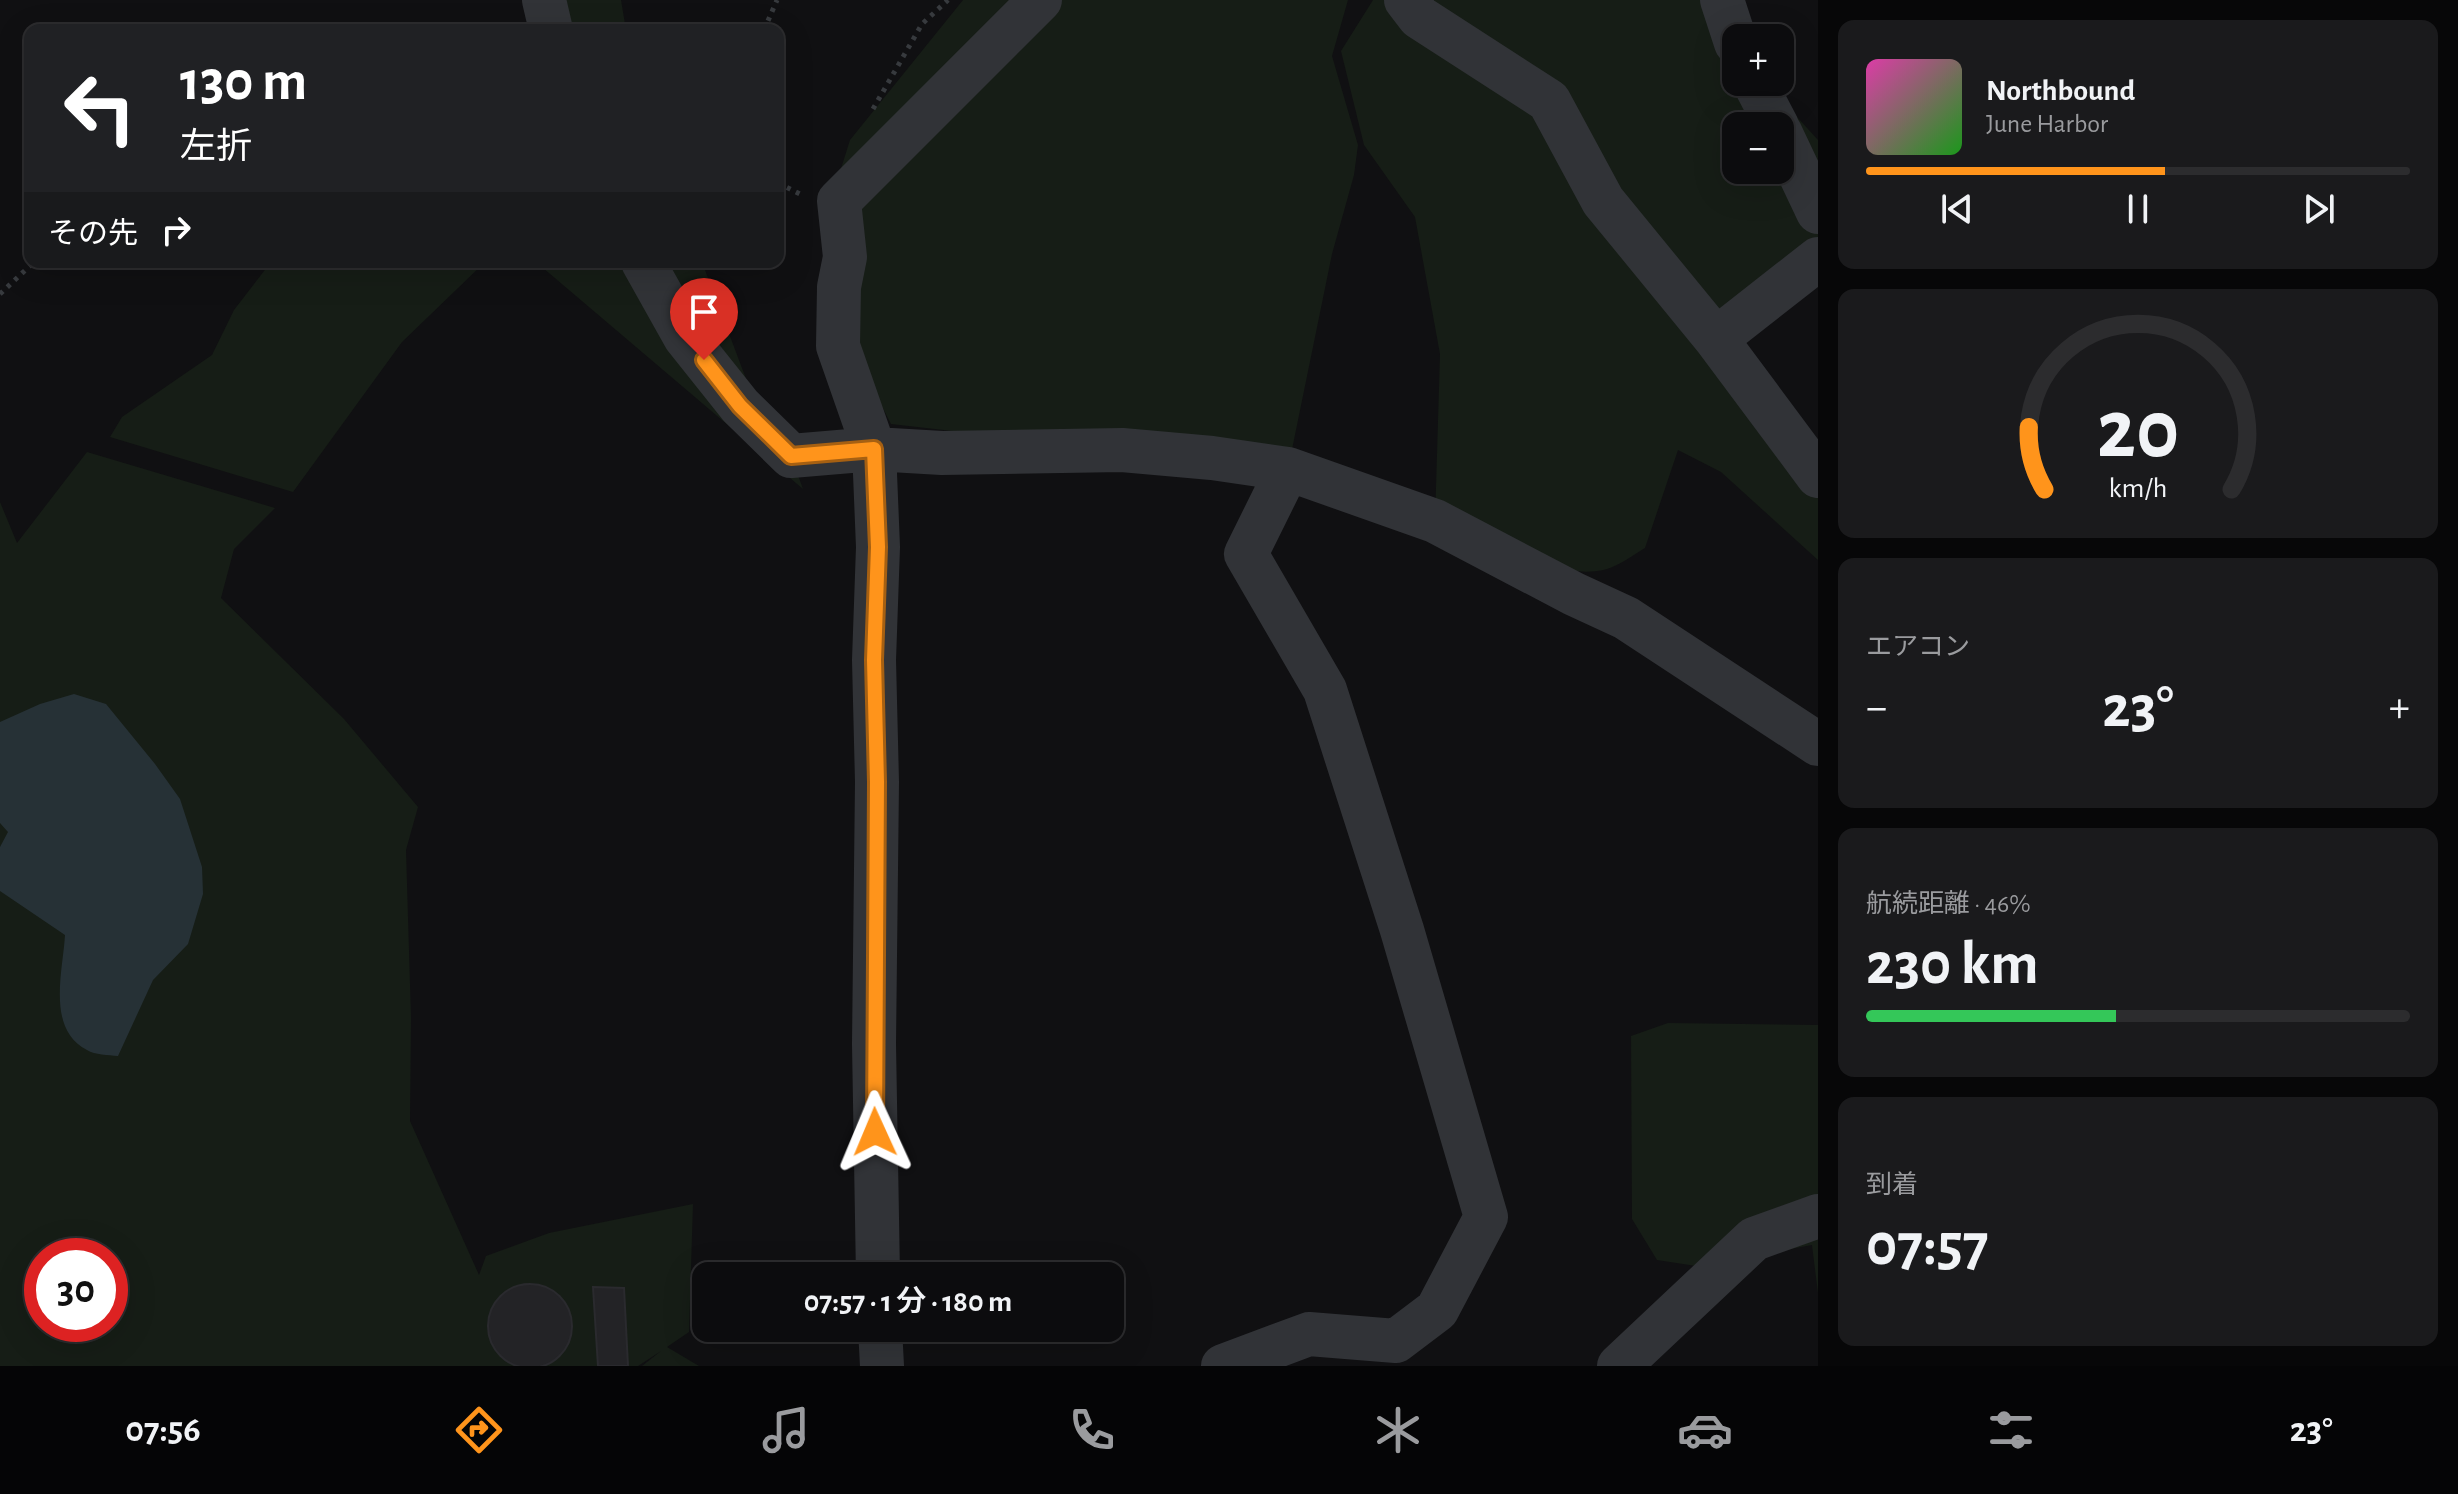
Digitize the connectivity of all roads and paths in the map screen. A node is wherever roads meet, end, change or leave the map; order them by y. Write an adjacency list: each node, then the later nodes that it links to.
1 (544, 0): 7 (street)
2 (777, 0): 8 (path)
3 (948, 0): 10 (path)
4 (1040, 0): 18 (street)
5 (1406, 0): 17 (street)
6 (1722, 0): 9 (street)
7 (550, 24)
8 (767, 24)
9 (1730, 24)
10 (866, 121)
11 (1794, 161): 12 (street)
12 (1818, 212)
13 (1818, 259): 17 (street)
14 (28, 268): 16 (path)
15 (646, 268): 18 (street)
16 (0, 294)
17 (1716, 339): 20 (street)
18 (874, 449): 19 (street); 23 (street)
19 (1288, 469): 21 (street); 24 (street)
20 (1818, 476)
21 (1818, 744)
22 (1818, 1216): 29 (street)
23 (878, 1262)
24 (1309, 1334): 27 (street); 28 (street)
25 (881, 1342): 26 (street)
26 (882, 1366)
27 (1223, 1366)
28 (1344, 1366)
29 (1619, 1366)

